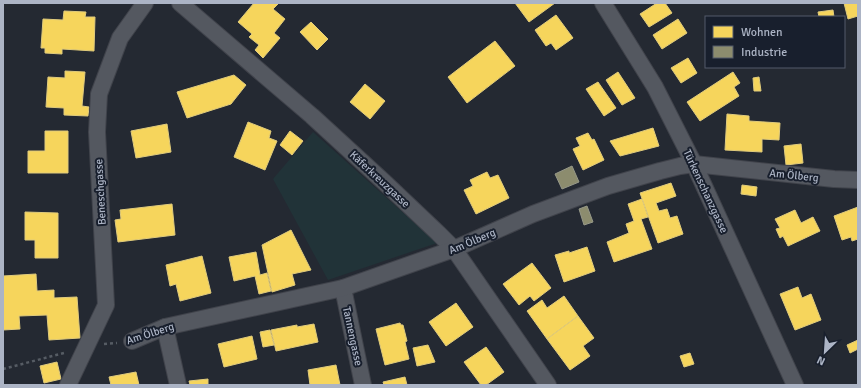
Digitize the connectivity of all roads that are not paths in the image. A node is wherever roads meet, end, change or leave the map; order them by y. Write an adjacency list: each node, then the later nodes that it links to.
1 (145, 3): 10 (street, Beneschgasse)
2 (180, 3): 6 (street, Käferkreuzgasse)
3 (603, 3): 4 (street, Türkenschanzgasse)
4 (694, 164): 5 (street, Am Ölberg); 6 (street, Am Ölberg); 14 (street, Türkenschanzgasse)
5 (858, 180)
6 (454, 249): 7 (street, Am Ölberg); 13 (street, Käferkreuzgasse)
7 (343, 288): 8 (street, Am Ölberg); 12 (street, Tannengasse)
8 (165, 327): 9 (street, Am Ölberg); 11 (street)
9 (132, 341)
10 (68, 385)
11 (178, 385)
12 (363, 385)
13 (548, 385)
14 (795, 385)

